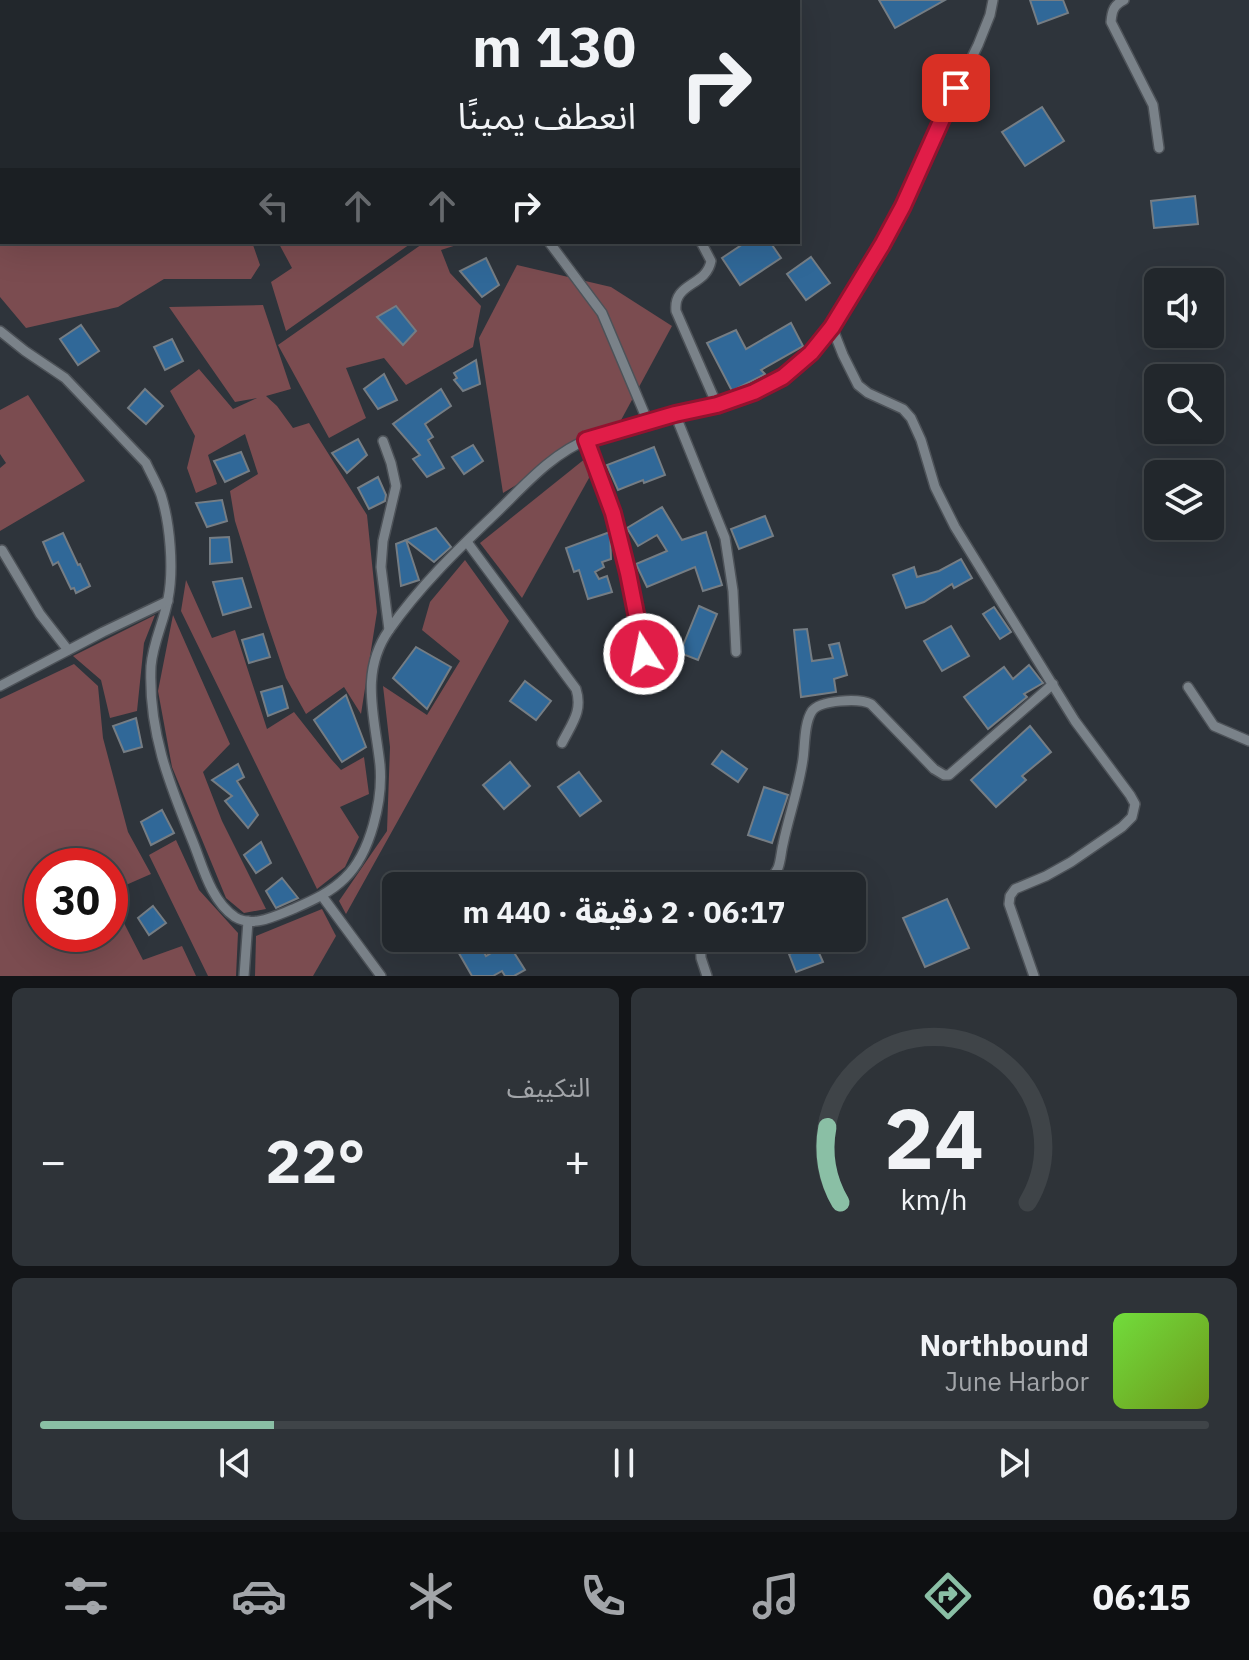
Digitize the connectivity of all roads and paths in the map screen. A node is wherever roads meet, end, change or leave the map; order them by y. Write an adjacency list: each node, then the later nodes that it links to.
1 (993, 0): 6 (street)
2 (1124, 0): 3 (street)
3 (1159, 148)
4 (550, 244): 10 (street)
5 (702, 244): 8 (street)
6 (832, 327): 8 (street); 20 (street)
7 (0, 331): 15 (street)
8 (717, 405): 9 (street)
9 (675, 414): 10 (street); 18 (street)
10 (648, 422): 11 (street)
11 (586, 440): 13 (street); 19 (street)
12 (383, 441): 16 (street)
13 (467, 542): 16 (street); 24 (street)
14 (2, 550): 17 (street)
15 (168, 601): 17 (street); 27 (street)
16 (389, 630): 26 (street)
17 (68, 650): 21 (street)
18 (736, 652)
19 (644, 654)
20 (1053, 684): 25 (street); 32 (street)
21 (0, 686)
22 (1188, 687): 23 (street)
23 (1249, 741)
24 (562, 743)
25 (776, 872)
26 (322, 896): 27 (street); 30 (street)
27 (248, 921): 29 (street)
28 (701, 952): 31 (street)
29 (244, 976)
30 (381, 976)
31 (707, 976)
32 (1034, 976)

